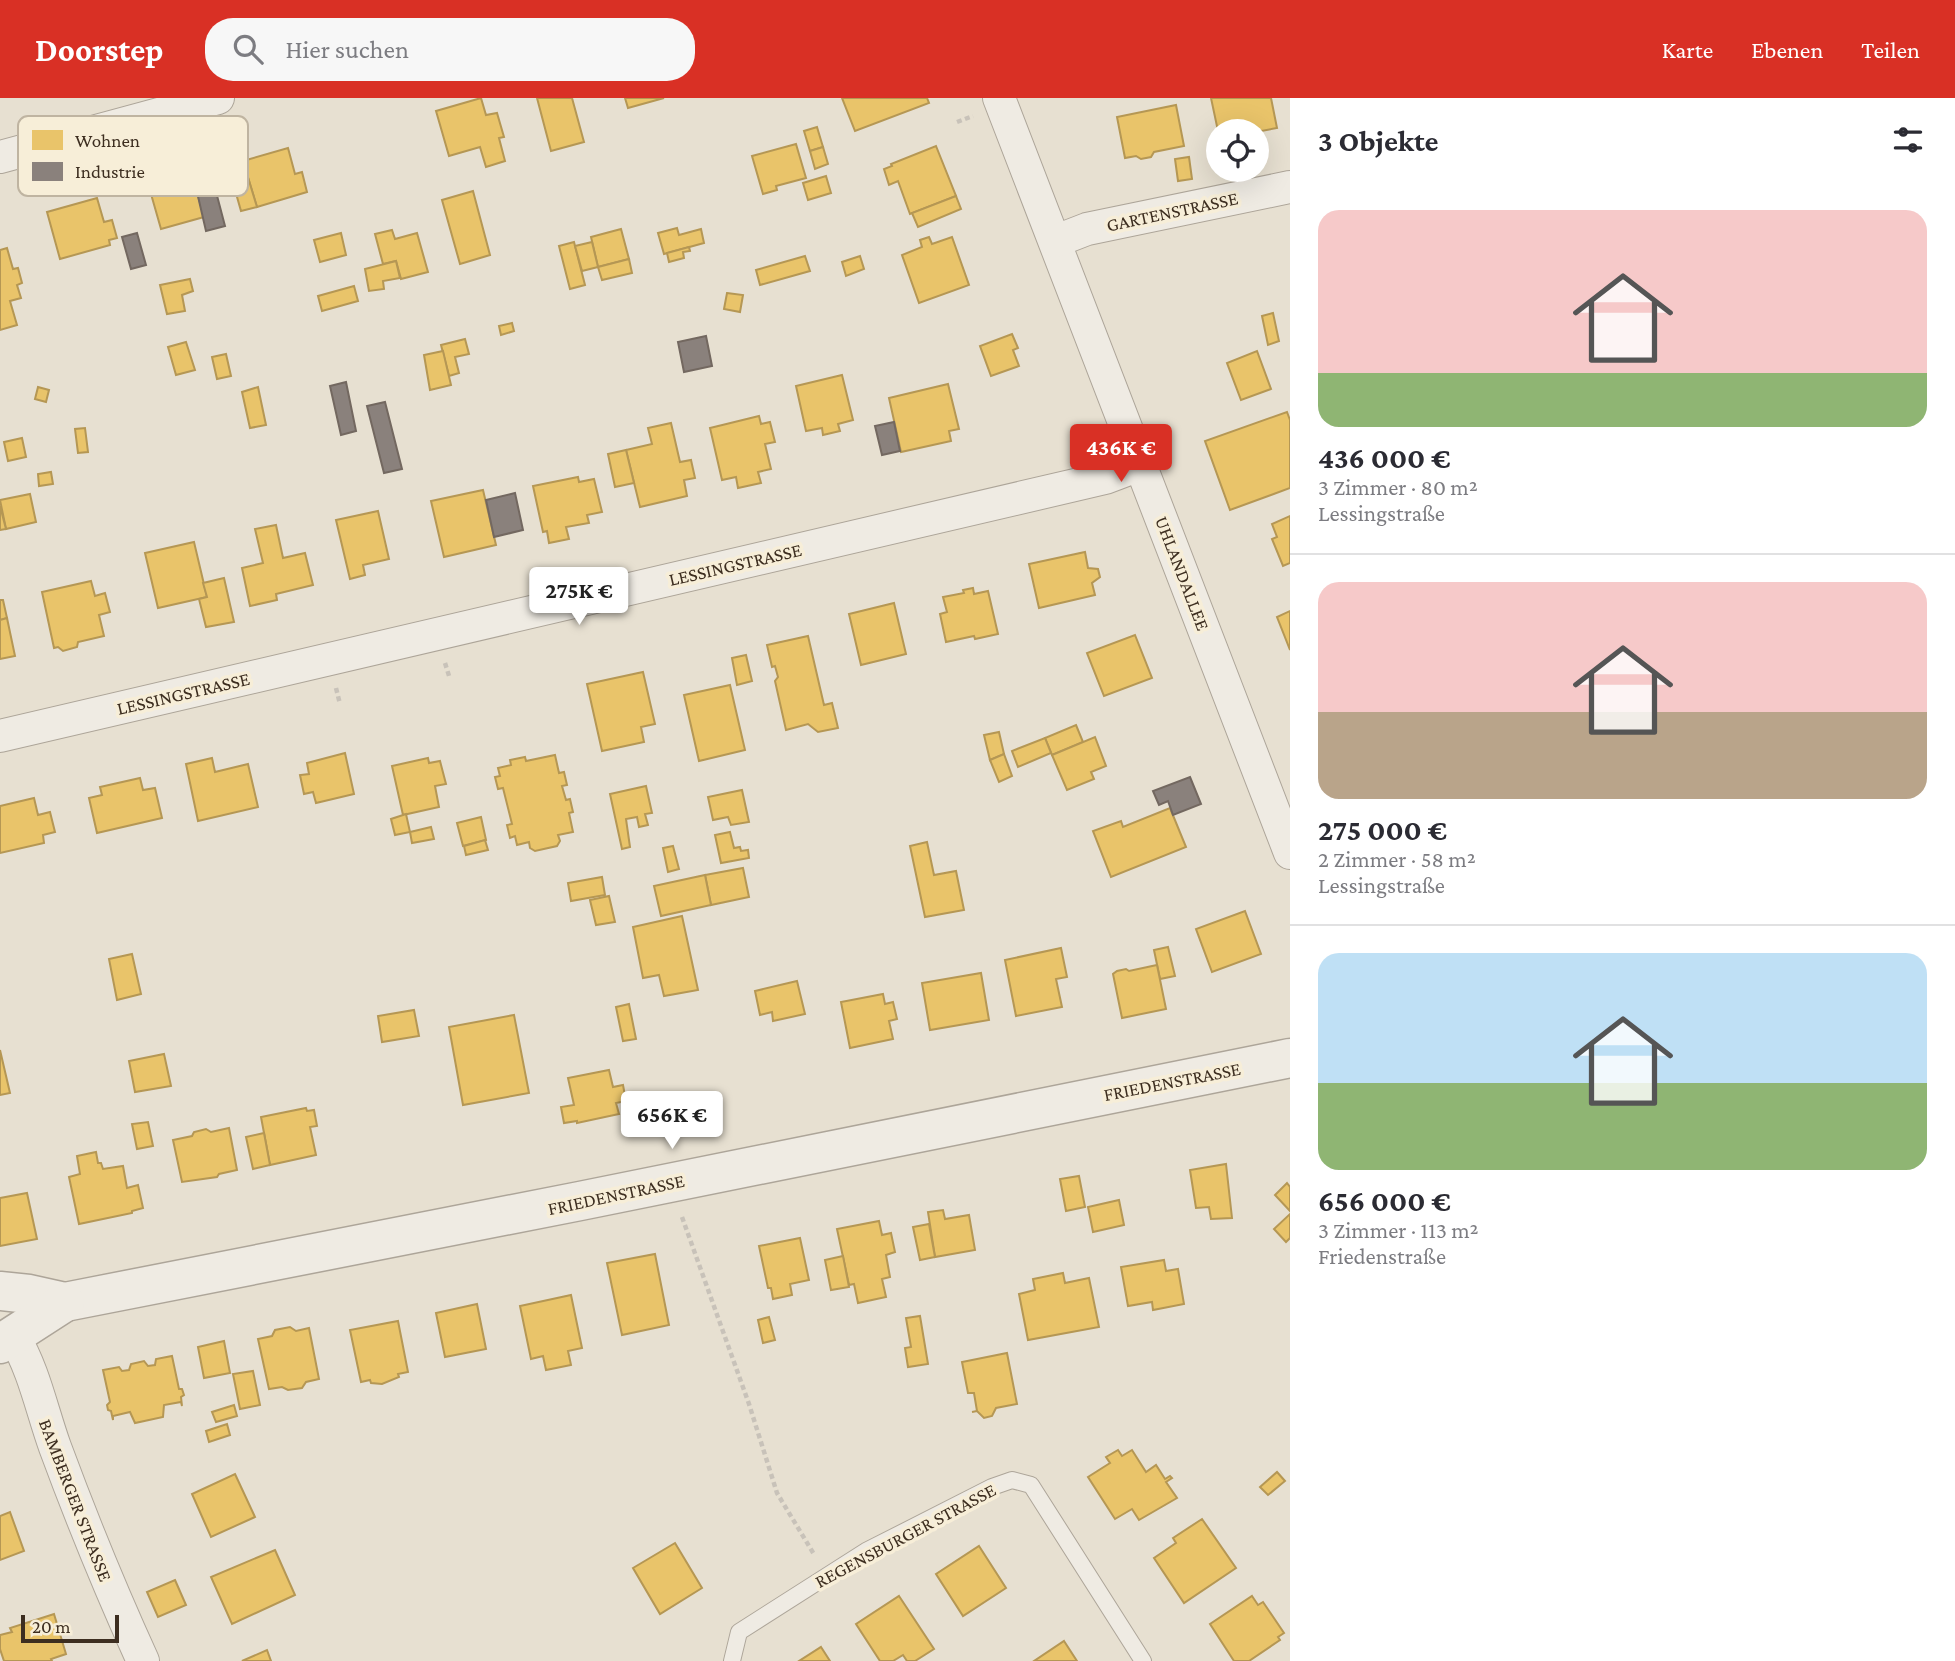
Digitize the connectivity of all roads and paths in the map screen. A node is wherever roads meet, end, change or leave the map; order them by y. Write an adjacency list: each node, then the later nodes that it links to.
1 (218, 98): 3 (street)
2 (999, 98): 7 (street, UHLANDALLEE)
3 (151, 116)
4 (18, 152): 5 (street)
5 (0, 157)
6 (1290, 187): 7 (street, GARTENSTRASSE)
7 (1056, 241): 8 (street, UHLANDALLEE)
8 (1142, 464): 9 (street, LESSINGSTRASSE); 10 (street, UHLANDALLEE)
9 (0, 736)
10 (1290, 853)
11 (1290, 1058): 14 (street, FRIEDENSTRASSE)
12 (680, 1213): 16 (path)
13 (0, 1291): 14 (street, FRIEDENSTRASSE)
14 (65, 1302): 15 (street, FRIEDENSTRASSE)
15 (7, 1341): 17 (street, BAMBERGER STRASSE)
16 (827, 1575): 18 (lane, REGENSBURGER STRASSE); 19 (lane, REGENSBURGER STRASSE)
17 (143, 1661)
18 (732, 1661)
19 (1143, 1661)

